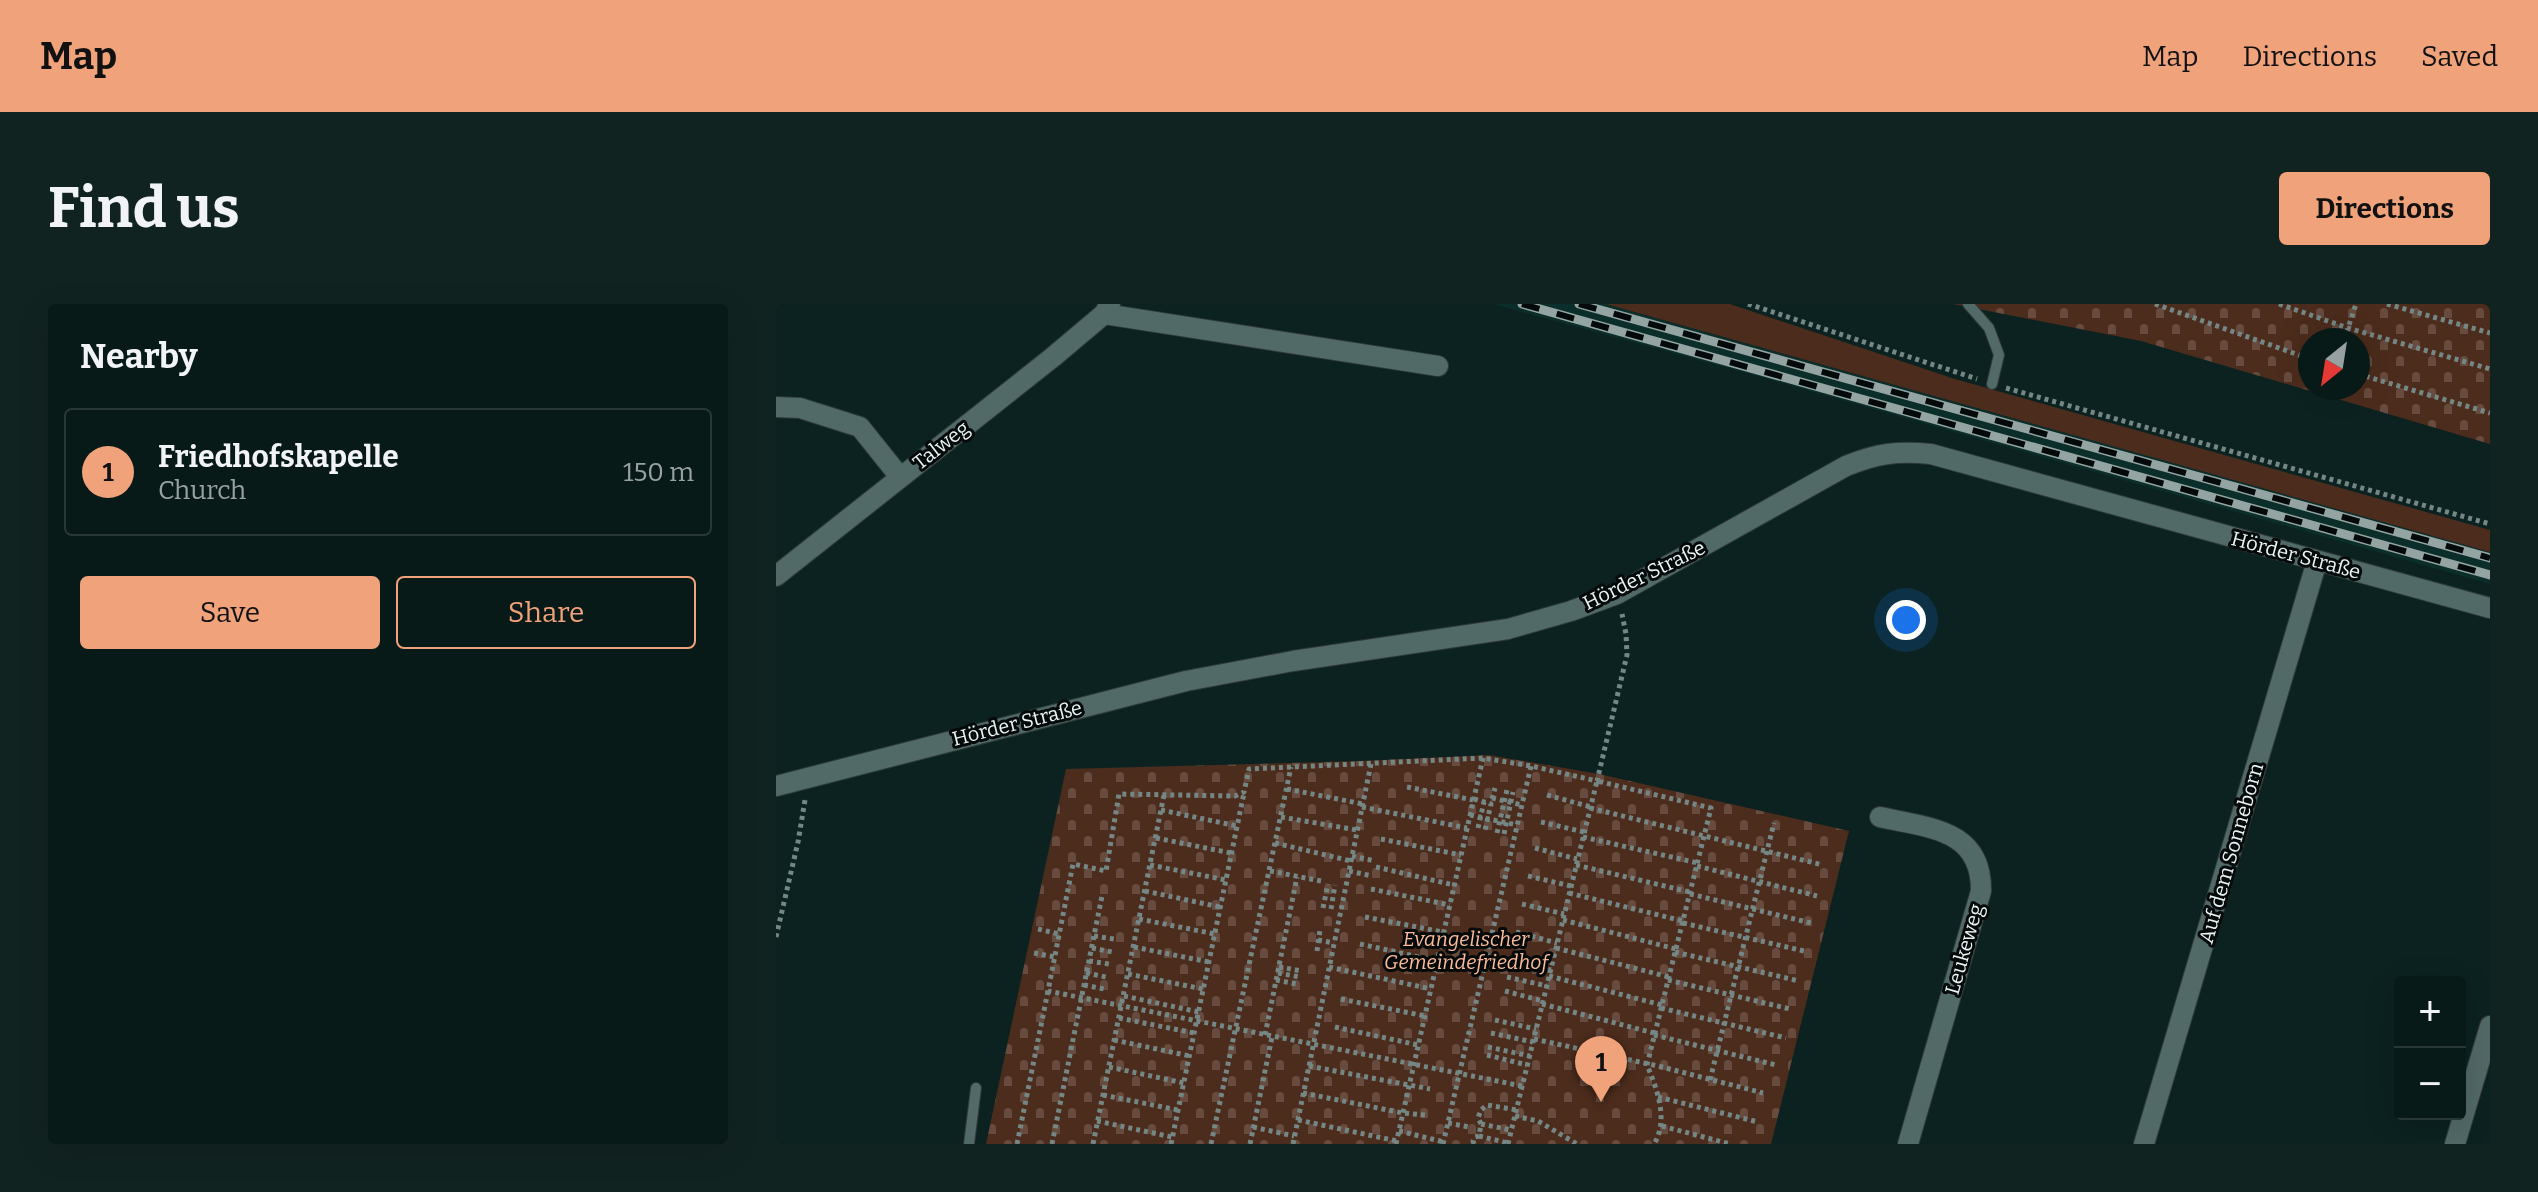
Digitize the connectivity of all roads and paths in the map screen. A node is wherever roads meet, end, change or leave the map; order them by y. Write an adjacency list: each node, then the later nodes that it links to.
1 (1748, 304): 15 (path)
2 (1968, 304): 15 (lane)
3 (2155, 304): 11 (path)
4 (2279, 304): 8 (path)
5 (2356, 304): 8 (path)
6 (2387, 304): 9 (path)
7 (1107, 309): 12 (street, Talweg); 18 (street, Talweg)
8 (2348, 328)
9 (2490, 333)
10 (2370, 334): 13 (path)
11 (2298, 355)
12 (1438, 366)
13 (2490, 369)
14 (2370, 378): 17 (path)
15 (1992, 384): 19 (path)
16 (776, 407): 18 (street)
17 (2490, 413)
18 (900, 477): 21 (street, Talweg)
19 (2490, 524)
20 (2317, 561): 22 (street, Hörder Straße); 23 (street, Hörder Straße); 227 (street, Auf dem Sonneborn)
21 (776, 576)
22 (1617, 594): 28 (path); 29 (street, Hörder Straße)
23 (2490, 608)
24 (1483, 758): 25 (path); 26 (path); 38 (path)
25 (1371, 764): 27 (path); 42 (path)
26 (1531, 766): 28 (path); 41 (path)
27 (1291, 767): 32 (path); 34 (path)
28 (1597, 781): 43 (path); 61 (path)
29 (776, 786)
30 (1407, 787): 38 (path)
31 (1495, 788): 39 (path)
32 (1287, 789): 42 (path); 46 (path)
33 (1510, 791): 40 (path)
34 (1244, 792): 35 (path); 53 (path)
35 (1164, 795): 44 (path); 106 (path)
36 (1547, 795): 43 (path)
37 (805, 799): 109 (path)
38 (1473, 800): 39 (path); 45 (path)
39 (1489, 801): 40 (path); 48 (path)
40 (1508, 802): 41 (path); 49 (path)
41 (1522, 805): 52 (path)
42 (1362, 806): 54 (path); 56 (path)
43 (1590, 808): 59 (path); 61 (path)
44 (1161, 810): 53 (path); 60 (path)
45 (1470, 815): 48 (path); 54 (path)
46 (1281, 817): 56 (path); 63 (path)
47 (1880, 817): 226 (street, Leukeweg)
48 (1484, 818): 49 (path); 55 (path)
49 (1503, 822): 52 (path); 57 (path); 58 (path)
50 (1541, 822): 59 (path)
51 (1774, 823): 65 (path)
52 (1517, 825): 184 (path)
53 (1237, 826): 66 (path)
54 (1467, 828): 67 (path)
55 (1481, 829)
56 (1357, 830): 68 (path)
57 (1497, 833)
58 (1504, 834)
59 (1583, 835): 69 (path); 71 (path)
60 (1156, 838): 66 (path); 70 (path)
61 (1704, 838): 65 (path); 71 (path)
62 (1381, 839): 67 (path)
63 (1275, 843): 68 (path); 73 (path)
64 (1535, 848): 69 (path)
65 (1766, 852): 72 (path); 80 (path)
66 (1231, 853): 78 (path)
67 (1461, 855): 82 (path)
68 (1352, 858): 74 (path); 82 (path)
69 (1577, 862): 84 (path); 86 (path)
70 (1150, 865): 78 (path); 85 (path)
71 (1697, 865): 80 (path); 86 (path)
72 (1823, 865)
73 (1270, 871): 77 (path); 163 (path)
74 (1349, 871): 75 (path); 90 (path)
75 (1372, 876)
76 (1528, 876): 84 (path)
77 (1297, 877): 79 (path); 132 (path)
78 (1226, 880): 93 (path)
79 (1321, 881)
80 (1759, 881): 88 (path); 96 (path)
81 (1332, 884): 89 (path)
82 (1454, 885): 92 (path)
83 (1371, 889): 92 (path)
84 (1570, 889): 98 (path); 100 (path)
85 (1145, 891): 93 (path); 99 (path)
86 (1690, 893): 96 (path); 100 (path)
87 (1102, 896): 108 (path)
88 (1817, 896)
89 (1326, 898): 90 (path); 94 (path); 95 (path)
90 (1343, 901): 113 (path)
91 (1522, 904): 98 (path)
92 (1450, 905): 104 (path)
93 (1220, 907): 107 (path)
94 (1323, 908)
95 (1331, 909)
96 (1752, 909): 101 (path); 110 (path)
97 (1365, 917): 104 (path)
98 (1564, 917): 115 (path); 118 (path)
99 (1139, 919): 107 (path); 116 (path)
100 (1683, 922): 110 (path); 118 (path)
101 (1811, 923)
102 (1038, 929): 106 (path)
103 (1320, 930): 112 (path)
104 (1443, 932): 125 (path)
105 (1516, 932): 115 (path)
106 (1059, 934): 123 (path)
107 (1215, 934): 127 (path)
108 (1094, 936): 111 (path); 117 (path)
109 (776, 937)
110 (1746, 937): 120 (path); 130 (path)
111 (1114, 939)
112 (1318, 940): 113 (path); 119 (path)
113 (1334, 943): 129 (path)
114 (1360, 944): 125 (path)
115 (1557, 945): 133 (path); 137 (path)
116 (1134, 947): 127 (path); 134 (path)
117 (1092, 948): 121 (path); 124 (path)
118 (1676, 950): 130 (path); 137 (path)
119 (1317, 951)
120 (1804, 951)
121 (1112, 952)
122 (1034, 953): 123 (path)
123 (1055, 957): 144 (path)
124 (1089, 961): 128 (path); 131 (path)
125 (1437, 961): 143 (path)
126 (1509, 961): 133 (path)
127 (1209, 962): 142 (path)
128 (1109, 964)
129 (1329, 967): 143 (path); 171 (path)
130 (1738, 967): 138 (path); 146 (path)
131 (1086, 973): 135 (path); 139 (path)
132 (1277, 973): 132 (path); 167 (path)
133 (1550, 973): 140 (path); 151 (path)
134 (1128, 974): 142 (path); 147 (path)
135 (1106, 977)
136 (1507, 977): 140 (path)
137 (1668, 978): 146 (path); 151 (path)
138 (1799, 981)
139 (1084, 985): 141 (path); 148 (path)
140 (1547, 986): 150 (path)
141 (1104, 989)
142 (1203, 989): 154 (path)
143 (1431, 989): 155 (path)
144 (1048, 991): 148 (path); 216 (path)
145 (1505, 991): 150 (path)
146 (1731, 995): 153 (path); 159 (path)
147 (1124, 996): 152 (path); 154 (path)
148 (1081, 999): 152 (path); 217 (path)
149 (1341, 999): 155 (path)
150 (1543, 1002): 162 (path); 166 (path)
151 (1662, 1006): 159 (path); 166 (path)
152 (1121, 1007): 156 (path); 158 (path)
153 (1790, 1009)
154 (1199, 1012): 158 (path)
155 (1425, 1016): 172 (path)
156 (1119, 1018): 164 (path); 169 (path)
157 (1495, 1020): 162 (path)
158 (1197, 1022): 163 (path); 164 (path)
159 (1724, 1023): 168 (path); 174 (path)
160 (2490, 1026): 228 (street)
161 (1335, 1027): 172 (path)
162 (1536, 1029): 170 (path)
163 (1236, 1030): 167 (path); 219 (path)
164 (1194, 1033): 176 (path)
165 (1491, 1033): 170 (path)
166 (1654, 1034): 174 (path); 180 (path)
167 (1268, 1036): 171 (path); 205 (path)
168 (1786, 1038)
169 (1114, 1040): 176 (path); 183 (path)
170 (1534, 1041): 177 (path); 180 (path)
171 (1313, 1045): 178 (path); 182 (path)
172 (1418, 1045): 178 (path)
173 (1488, 1047): 177 (path)
174 (1717, 1051): 181 (path); 185 (path)
175 (1487, 1055): 179 (path)
176 (1190, 1056): 186 (path)
177 (1530, 1056): 179 (path)
178 (1414, 1065): 184 (path); 187 (path)
179 (1527, 1065): 188 (path)
180 (1647, 1065): 185 (path); 194 (path)
181 (1776, 1065)
182 (1309, 1066): 187 (path); 191 (path)
183 (1109, 1067): 186 (path); 193 (path)
184 (1459, 1073): 188 (path); 202 (path)
185 (1710, 1080): 192 (path)
186 (1184, 1083): 195 (path)
187 (1409, 1086): 190 (path); 196 (path)
188 (1522, 1086): 197 (path)
189 (976, 1088): 215 (lane)
190 (1430, 1089)
191 (1303, 1093): 196 (path); 199 (path)
192 (1763, 1093)
193 (1103, 1095): 195 (path); 200 (path)
194 (1658, 1097): 201 (path); 204 (path)
195 (1178, 1110): 211 (path)
196 (1403, 1113): 198 (path); 208 (path)
197 (1516, 1113): 203 (path); 207 (path); 223 (path)
198 (1425, 1115)
199 (1298, 1120): 209 (path); 212 (path)
200 (1097, 1121): 211 (path); 218 (path)
201 (1758, 1122)
202 (1448, 1123): 206 (path); 213 (path)
203 (1481, 1124): 207 (path); 210 (path)
204 (1662, 1126): 224 (path); 225 (path)
205 (1253, 1127): 209 (path); 220 (path)
206 (1469, 1127)
207 (1511, 1130): 214 (path)
208 (1399, 1131): 212 (path); 213 (path)
209 (1294, 1136): 221 (path)
210 (1479, 1136): 214 (path); 222 (path)
211 (1172, 1141)
212 (1396, 1142)
213 (1444, 1143)
214 (1508, 1143)
215 (969, 1144)
216 (1017, 1144)
217 (1052, 1144)
218 (1093, 1144)
219 (1211, 1144)
220 (1250, 1144)
221 (1293, 1144)
222 (1474, 1144)
223 (1577, 1144)
224 (1654, 1144)
225 (1730, 1144)
226 (1908, 1144)
227 (2144, 1144)
228 (2455, 1144)

